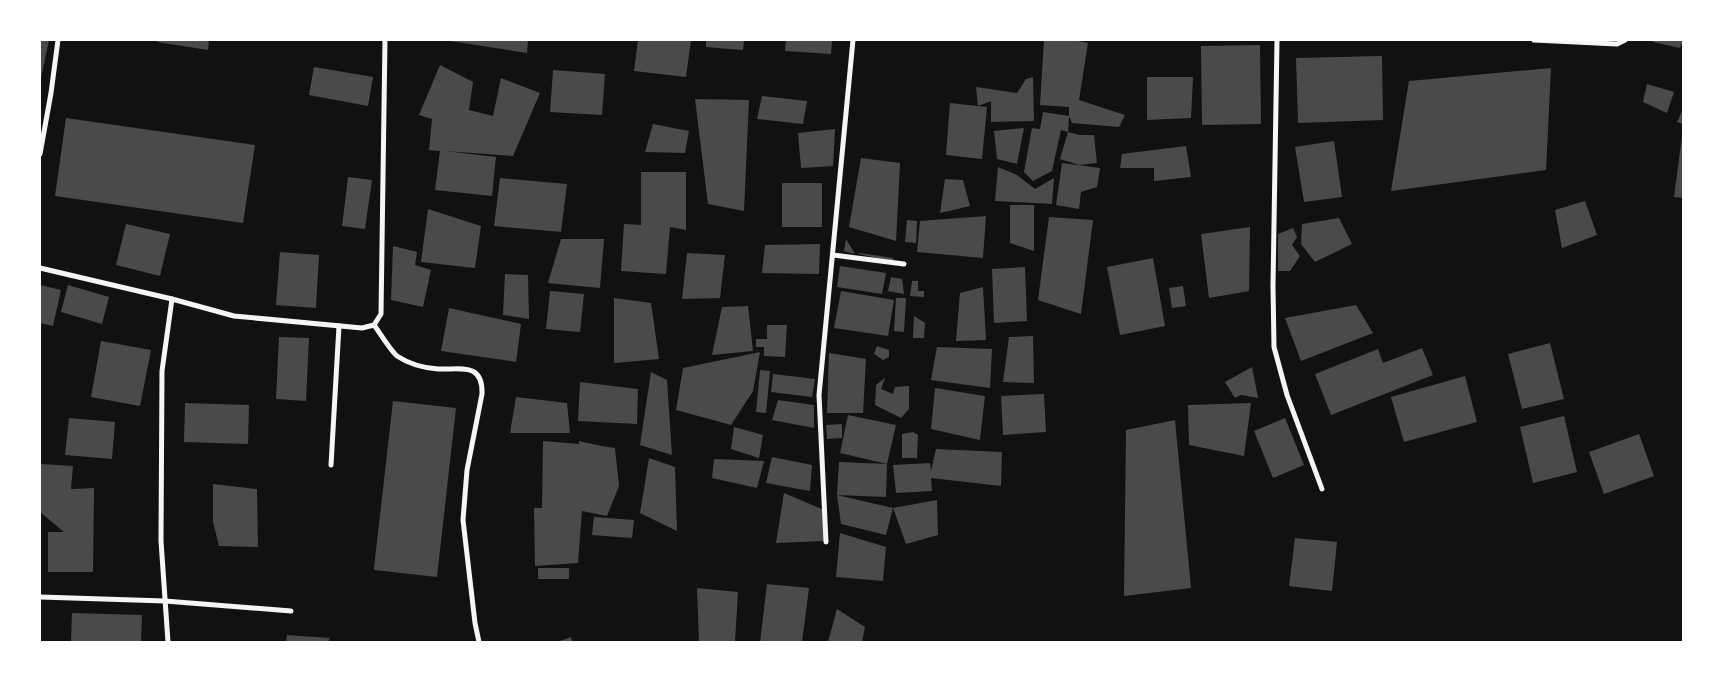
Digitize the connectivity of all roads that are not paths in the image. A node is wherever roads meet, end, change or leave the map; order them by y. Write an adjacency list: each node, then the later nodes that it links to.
1 (58, 40): 7 (street)
2 (385, 40): 12 (street)
3 (853, 40): 8 (street)
4 (1277, 40): 15 (street)
5 (1534, 40): 6 (street)
6 (1625, 40)
7 (40, 154)
8 (833, 255): 9 (street); 16 (street)
9 (904, 264)
10 (40, 268): 11 (street)
11 (172, 299): 13 (street); 18 (street)
12 (374, 325): 13 (street); 21 (street)
13 (339, 326): 14 (street)
14 (331, 465)
15 (1322, 489)
16 (826, 542)
17 (40, 597): 18 (street)
18 (165, 601): 19 (street); 20 (street)
19 (291, 611)
20 (168, 642)
21 (479, 642)

